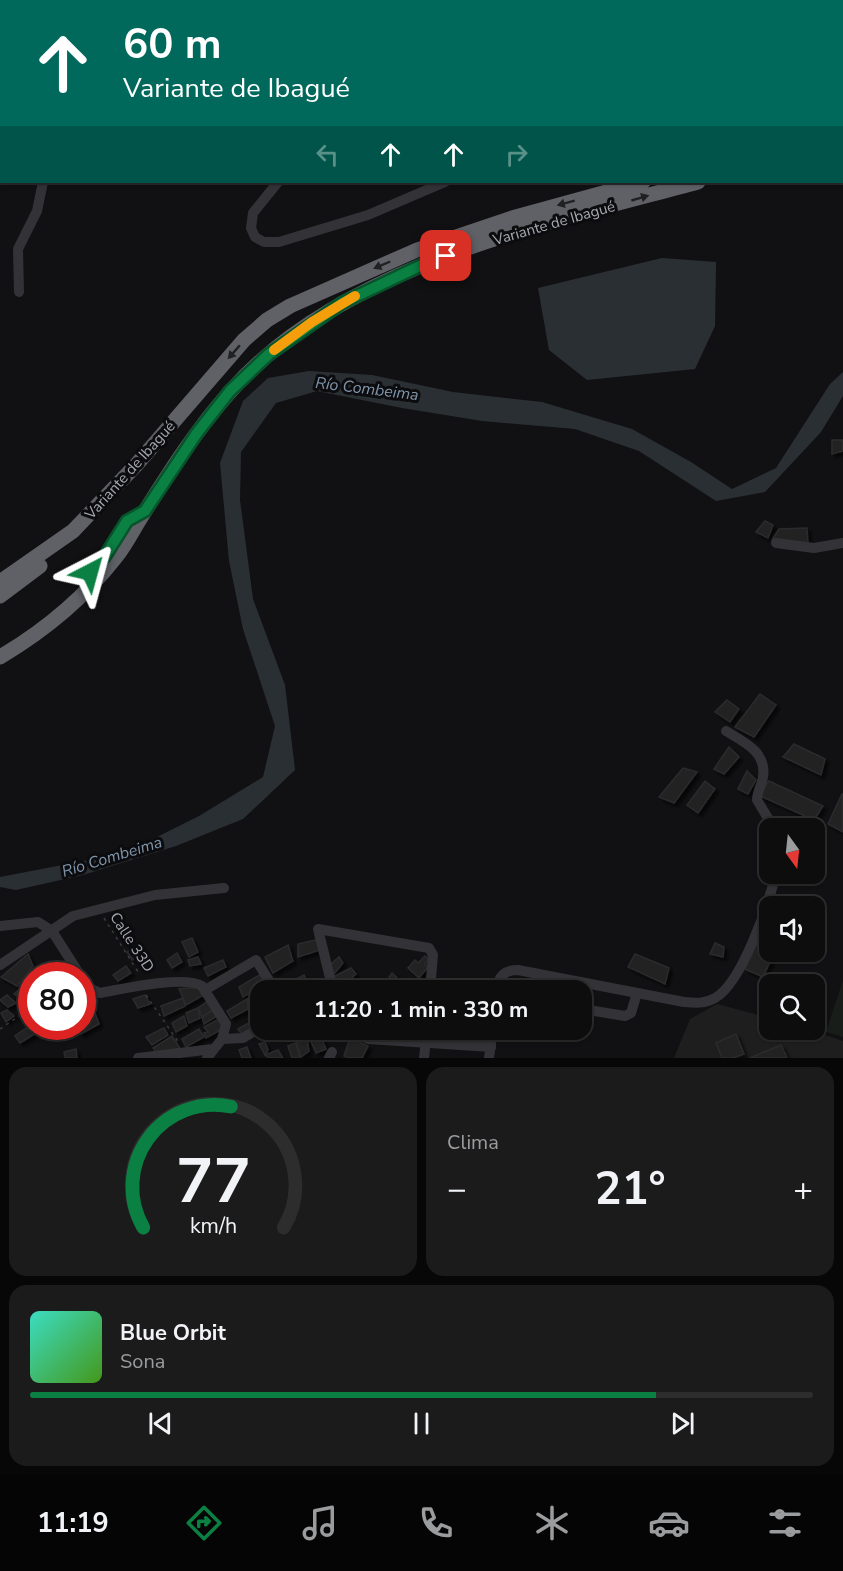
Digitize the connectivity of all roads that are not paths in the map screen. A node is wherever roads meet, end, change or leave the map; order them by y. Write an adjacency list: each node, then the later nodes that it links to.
1 (43, 183): 6 (street)
2 (277, 183): 3 (street)
3 (443, 183)
4 (639, 183): 8 (highway, Variante de Ibagué, one-way to 8)
5 (694, 183): 7 (highway, Variante de Ibagué, one-way to 5)
6 (19, 292)
7 (145, 511): 13 (highway); 14 (highway, Variante de Ibagué)
8 (73, 531): 11 (highway, Variante de Ibagué); 12 (highway)
9 (776, 543): 10 (street)
10 (843, 543)
11 (0, 582)
12 (0, 596)
13 (0, 647)
14 (0, 657)
15 (726, 731): 16 (street)
16 (768, 818)
17 (773, 884): 31 (street)
18 (224, 888): 20 (street)
19 (0, 926): 20 (street)
20 (51, 931): 21 (street); 22 (street)
21 (71, 962)
22 (0, 965)
23 (268, 980): 29 (street)
24 (331, 980): 25 (street)
25 (431, 980)
26 (499, 980): 27 (street)
27 (570, 980)
28 (592, 984): 31 (street)
29 (203, 988): 30 (street); 34 (street)
30 (96, 991)
31 (637, 993): 32 (street)
32 (592, 1011)
33 (250, 1034): 34 (street)
34 (222, 1039): 38 (street)
35 (382, 1040): 37 (street)
36 (426, 1040): 37 (street)
37 (426, 1043): 39 (street); 41 (street)
38 (210, 1053): 40 (street)
39 (490, 1053)
40 (138, 1058)
41 (424, 1058)

